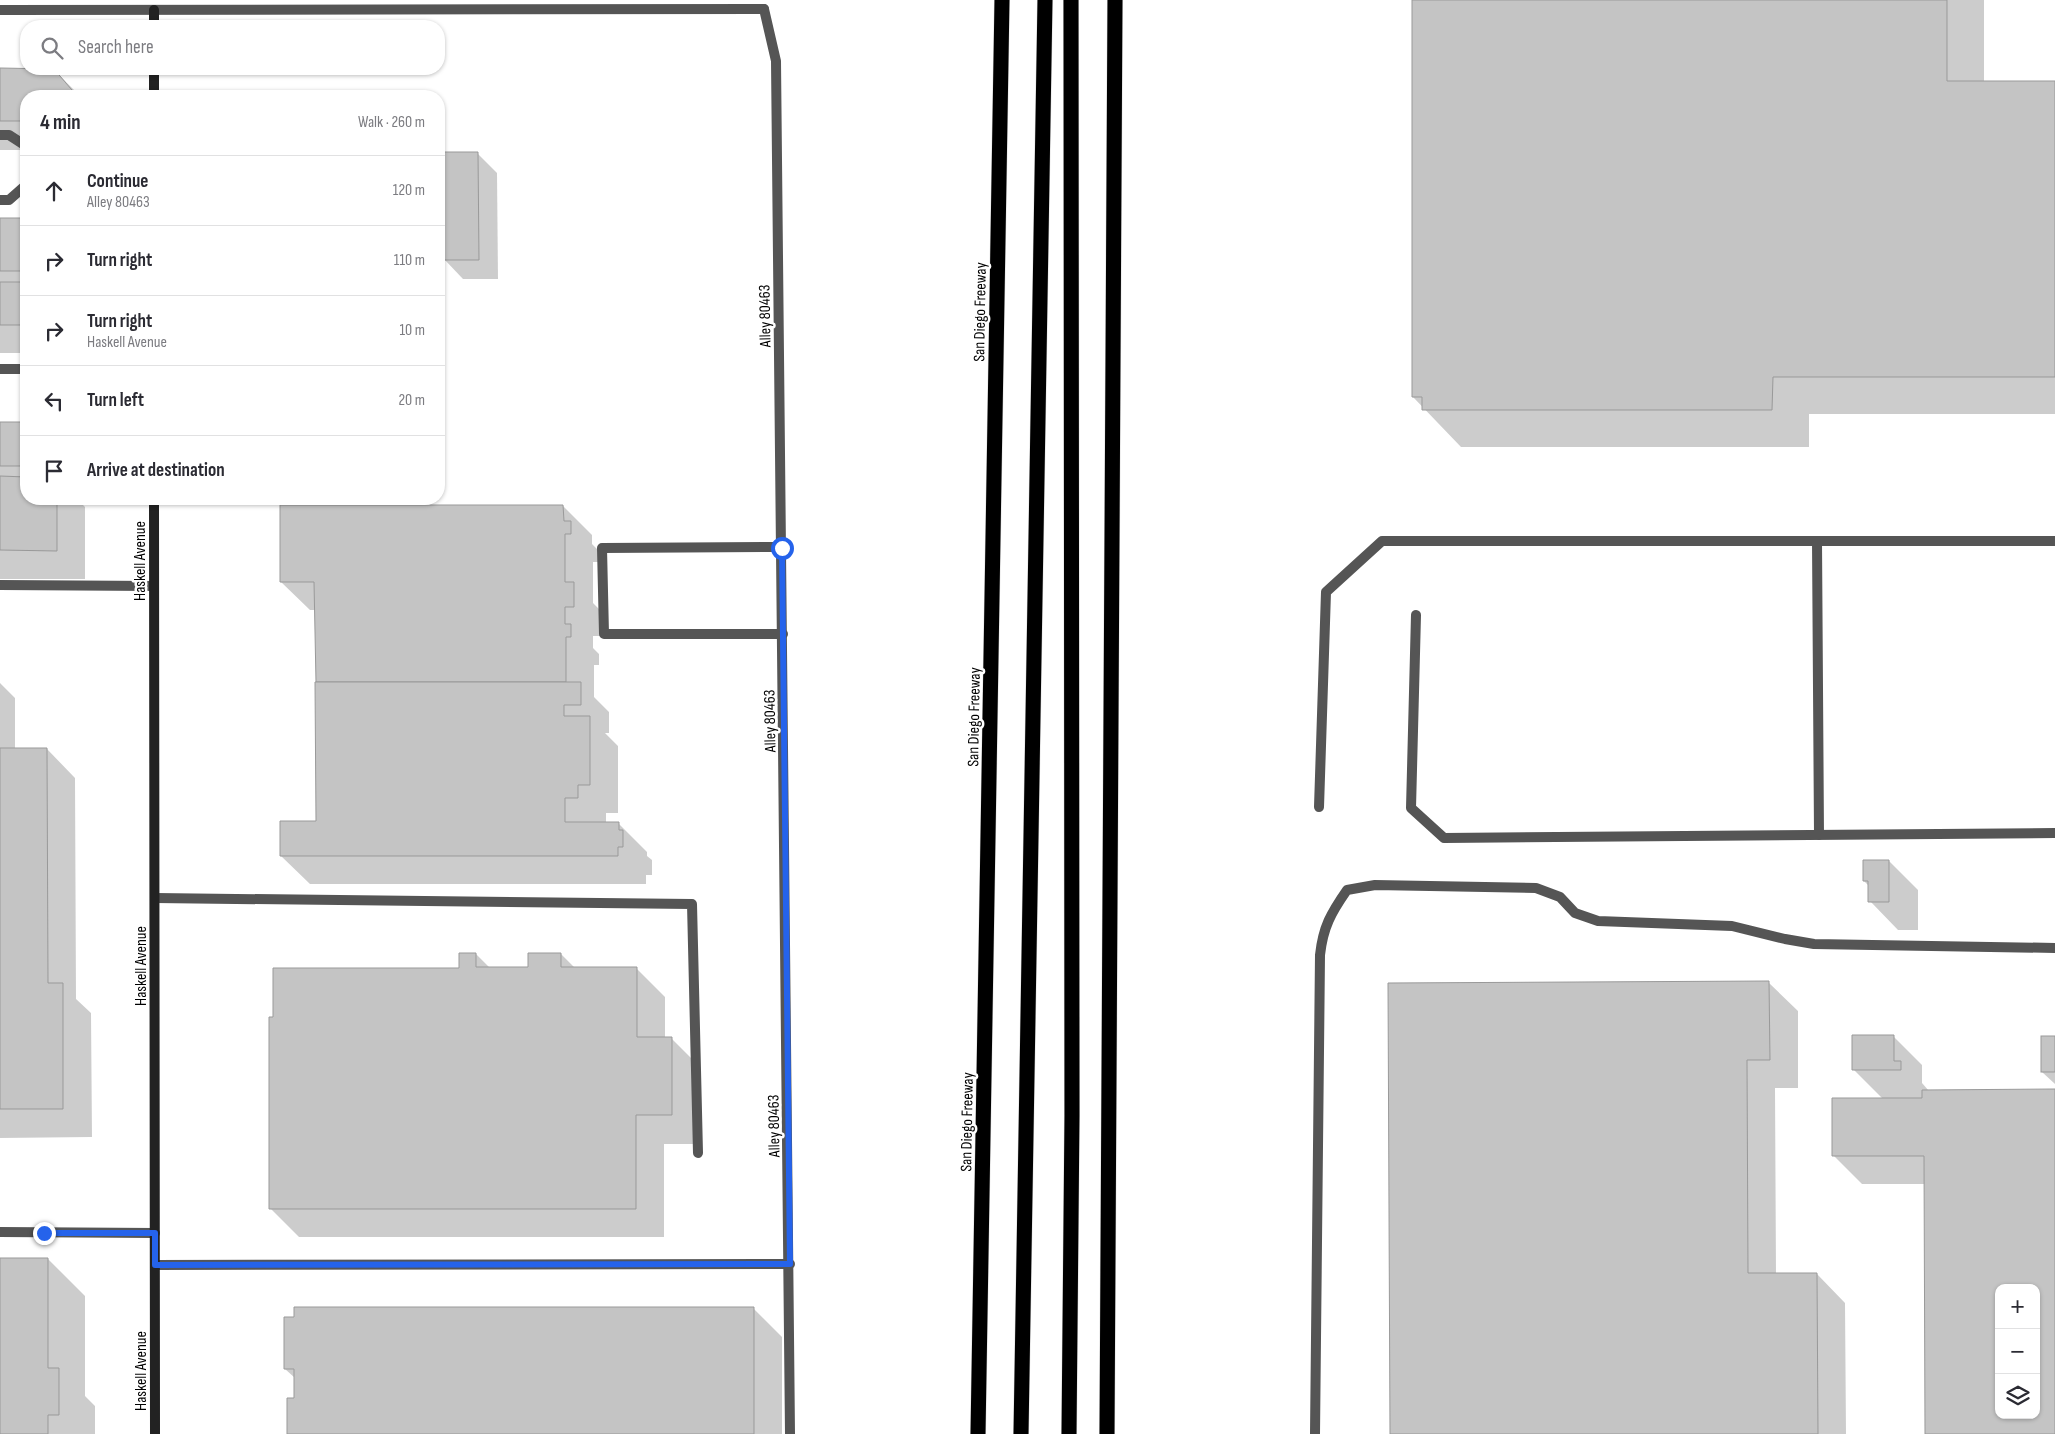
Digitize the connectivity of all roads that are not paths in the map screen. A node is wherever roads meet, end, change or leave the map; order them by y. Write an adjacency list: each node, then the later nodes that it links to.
1 (1002, 0): 36 (highway, San Diego Freeway)
2 (1045, 0): 37 (highway)
3 (1070, 0): 38 (highway)
4 (1115, 0): 39 (highway)
5 (154, 5): 6 (street); 7 (street); 19 (street, Alley 80463)
6 (0, 10)
7 (154, 20)
8 (154, 75): 9 (street)
9 (154, 90)
10 (0, 135): 11 (street)
11 (20, 142)
12 (20, 190): 13 (street)
13 (0, 200)
14 (0, 369): 15 (street)
15 (20, 369)
16 (154, 505): 21 (street, Haskell Avenue)
17 (1816, 541): 18 (street); 24 (street); 26 (street)
18 (2055, 541)
19 (782, 548): 23 (street, Alley 80463); 23 (street)
20 (0, 585): 21 (street)
21 (154, 586): 27 (street, Haskell Avenue)
22 (1416, 615): 26 (street)
23 (783, 634): 32 (street, Alley 80463)
24 (1318, 807)
25 (2055, 833): 26 (street)
26 (1819, 835)
27 (155, 898): 29 (street); 31 (street, Haskell Avenue)
28 (2055, 948): 40 (street)
29 (698, 1153)
30 (0, 1232): 31 (street)
31 (155, 1233): 33 (street, Haskell Avenue)
32 (790, 1264): 33 (street); 35 (street, Alley 80463)
33 (155, 1265): 34 (street, Haskell Avenue)
34 (155, 1434)
35 (790, 1434)
36 (978, 1434)
37 (1022, 1434)
38 (1069, 1434)
39 (1107, 1434)
40 (1315, 1434)

